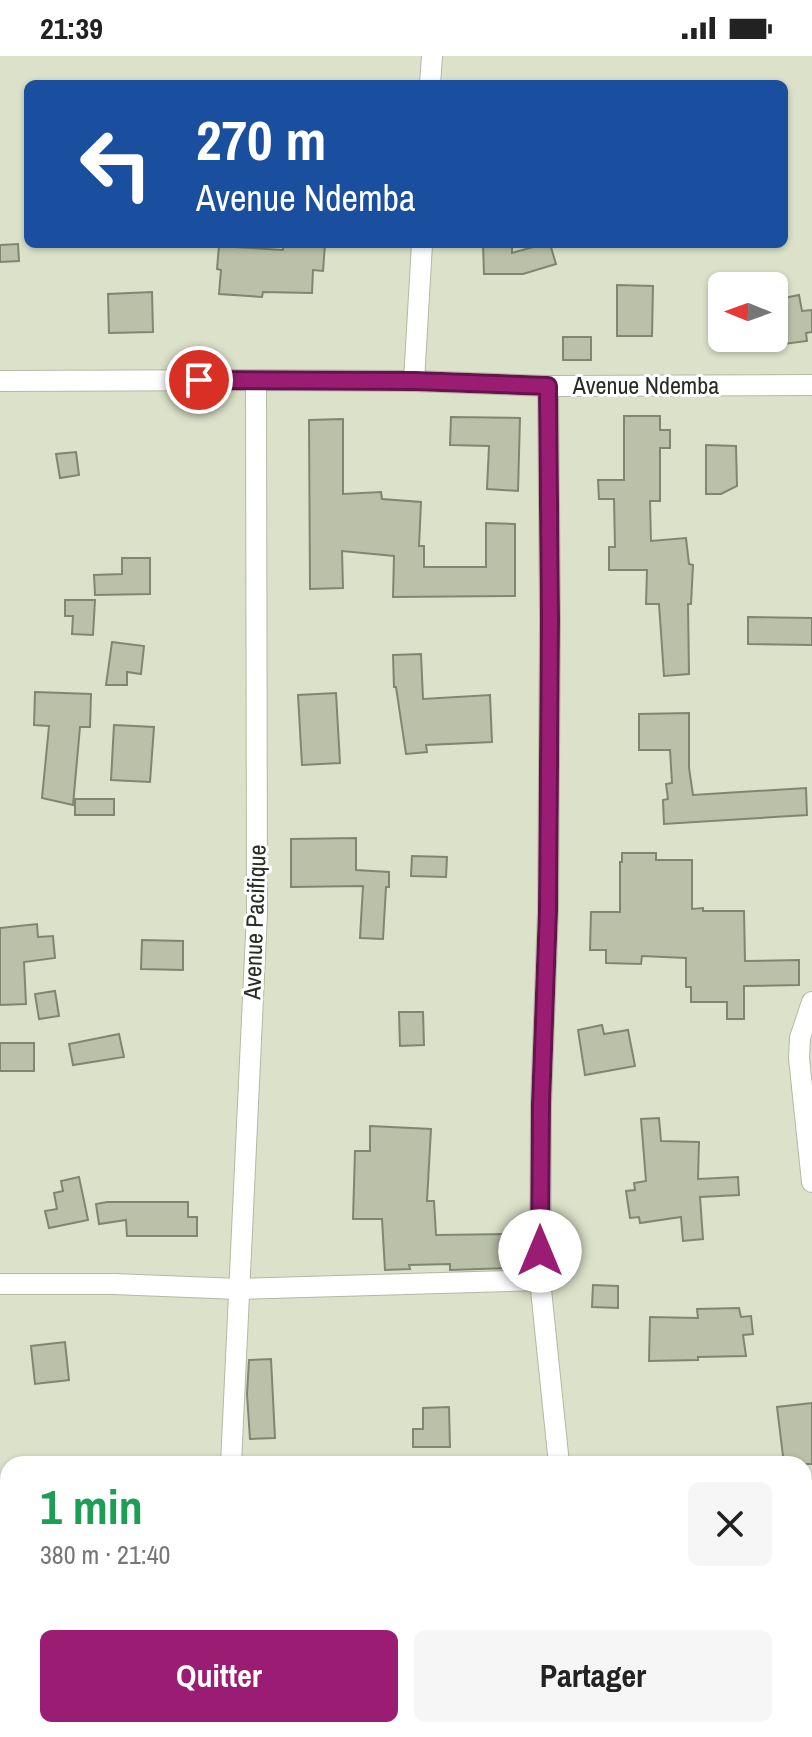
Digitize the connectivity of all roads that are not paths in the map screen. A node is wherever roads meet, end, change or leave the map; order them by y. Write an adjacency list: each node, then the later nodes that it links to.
1 (432, 56): 2 (street)
2 (430, 80)
3 (422, 248): 6 (street)
4 (256, 380): 5 (street, Avenue Ndemba); 6 (street, Avenue Ndemba); 13 (street, Avenue Pacifique)
5 (0, 381)
6 (414, 381): 8 (street, Avenue Ndemba)
7 (812, 385): 8 (street, Avenue Ndemba)
8 (548, 386): 11 (street)
9 (812, 1002): 10 (street)
10 (812, 1182)
11 (540, 1280): 13 (street); 15 (street)
12 (0, 1284): 13 (street)
13 (239, 1289): 14 (street, Avenue Pacifique)
14 (231, 1456)
15 (558, 1456)

